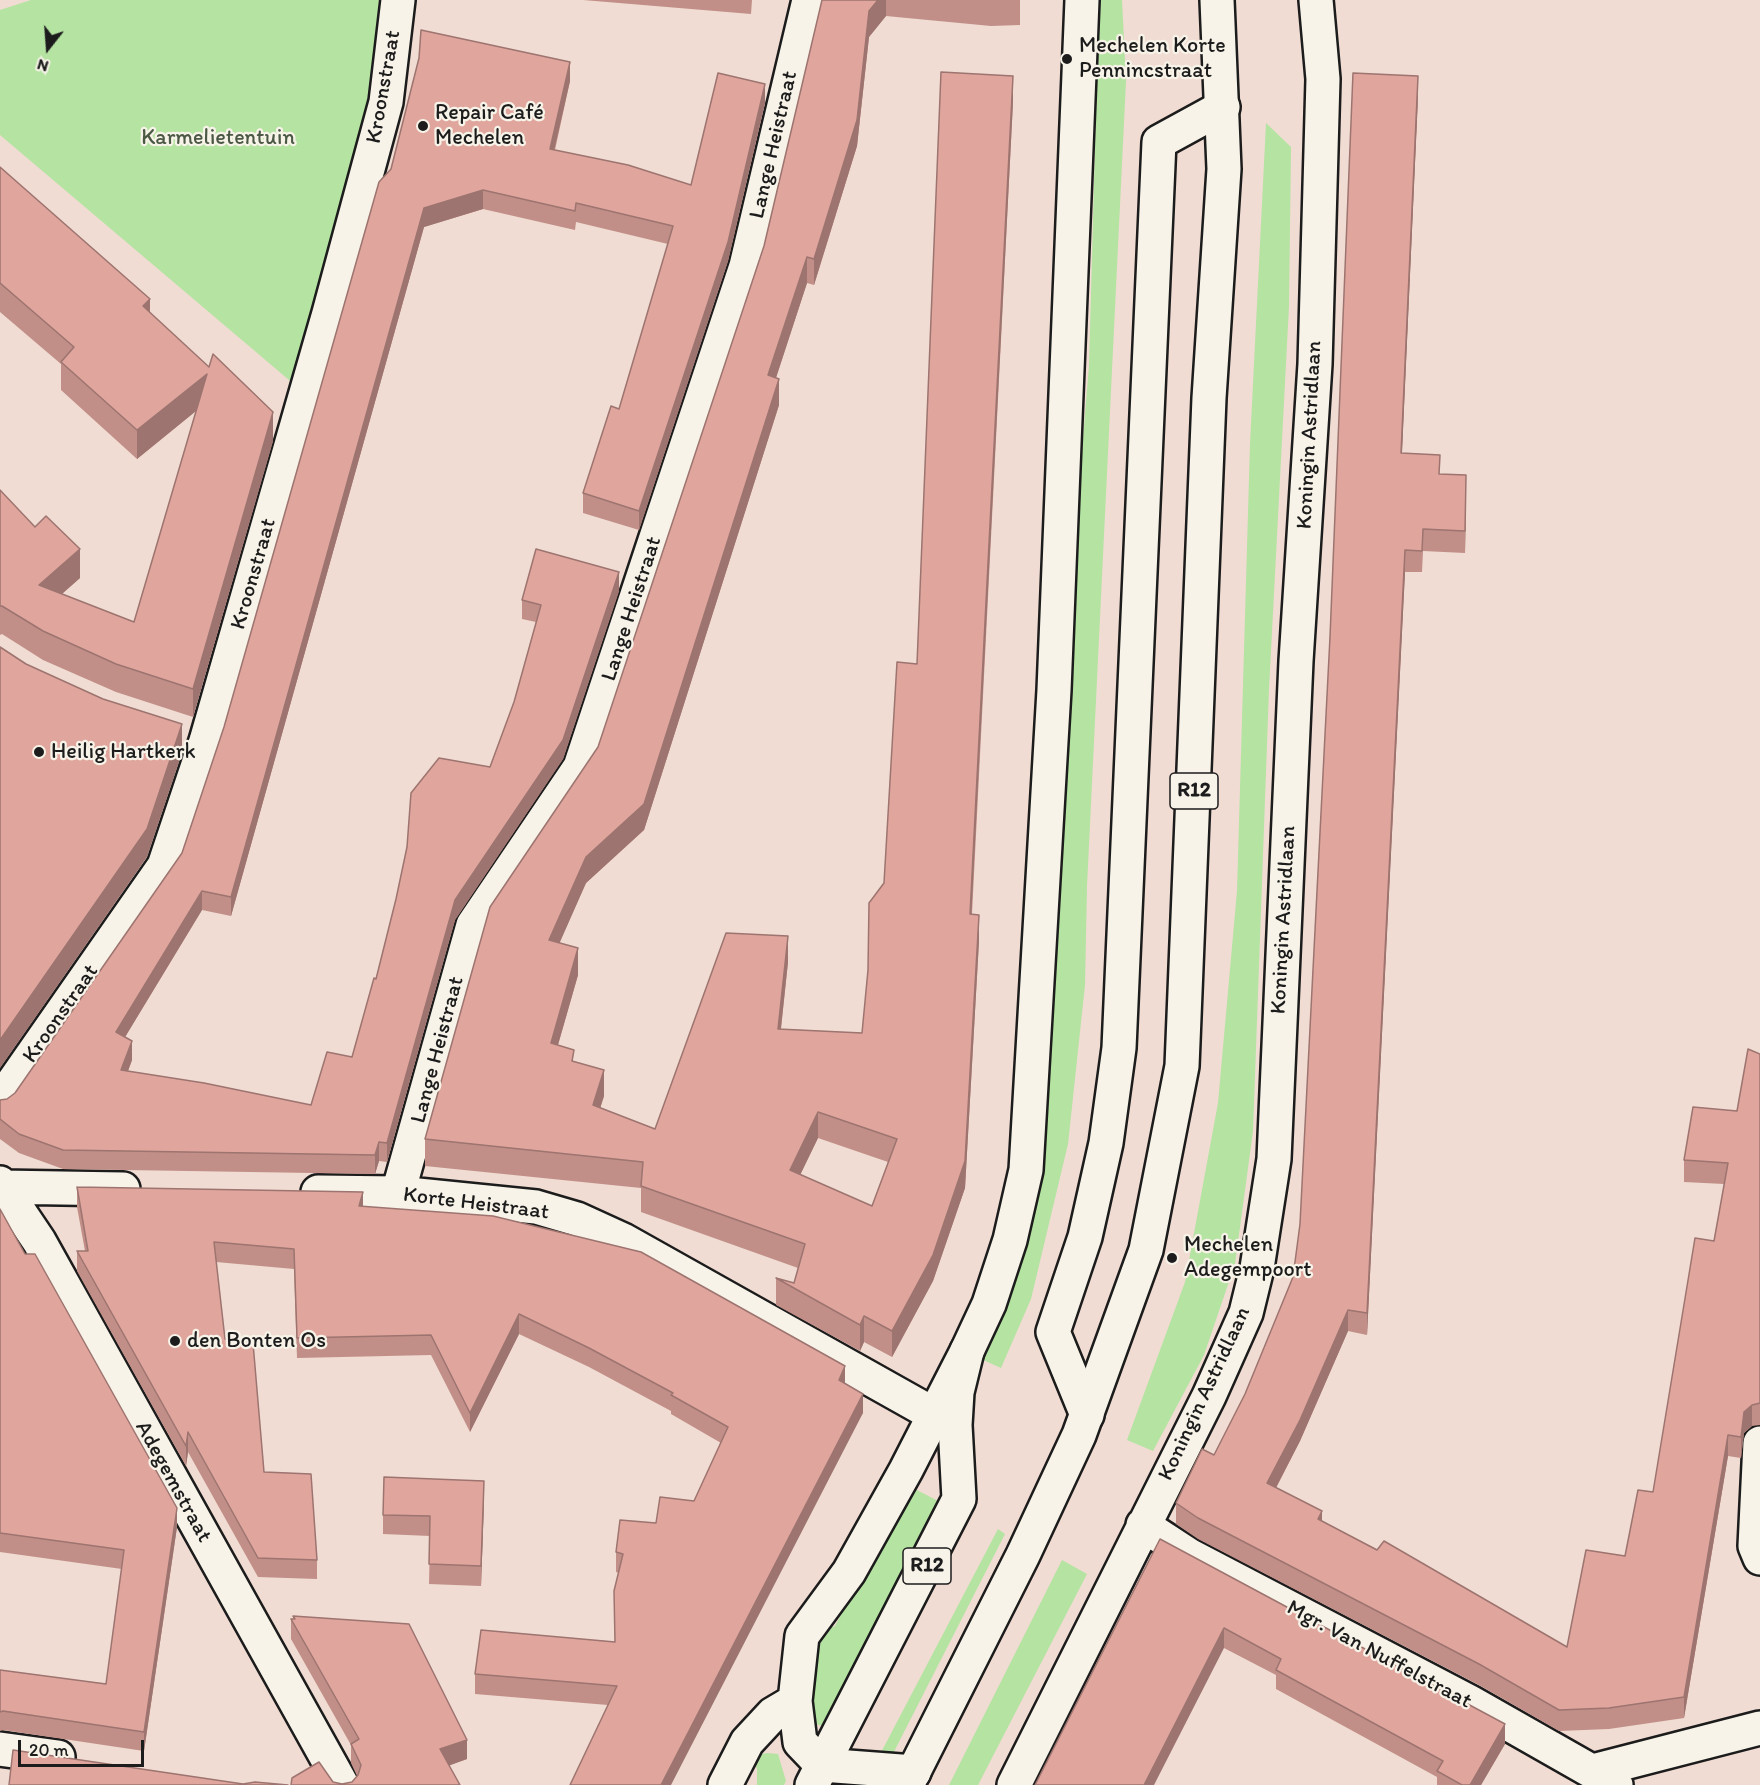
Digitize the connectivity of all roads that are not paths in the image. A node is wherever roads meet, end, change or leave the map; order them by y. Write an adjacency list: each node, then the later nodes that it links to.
1 (398, 0): 8 (street, Kroonstraat)
2 (809, 0): 13 (street, Lange Heistraat)
3 (1082, 0): 14 (street)
4 (1217, 0): 6 (street, R12)
5 (1316, 0): 18 (street, Koningin Astridlaan)
6 (1223, 107): 16 (street, R12); 16 (street)
7 (174, 730): 8 (street)
8 (206, 741): 9 (street, Kroonstraat)
9 (0, 1101)
10 (1, 1186): 11 (street); 27 (street, Adegemstraat)
11 (151, 1189)
12 (292, 1192): 13 (street, Korte Heistraat)
13 (398, 1193): 15 (street, Korte Heistraat)
14 (967, 1351): 15 (street); 24 (street, R12)
15 (933, 1414): 20 (street)
16 (1087, 1415): 25 (street, R12)
17 (1760, 1443): 19 (street)
18 (1143, 1525): 26 (street, Mgr. Van Nuffelstraat); 29 (street, Koningin Astridlaan)
19 (1760, 1558)
20 (795, 1701): 24 (street); 28 (street)
21 (1760, 1728): 26 (street)
22 (0, 1752): 23 (street)
23 (83, 1761)
24 (817, 1775): 25 (street)
25 (911, 1778)
26 (1604, 1778)
27 (342, 1785)
28 (725, 1785)
29 (1014, 1785)

